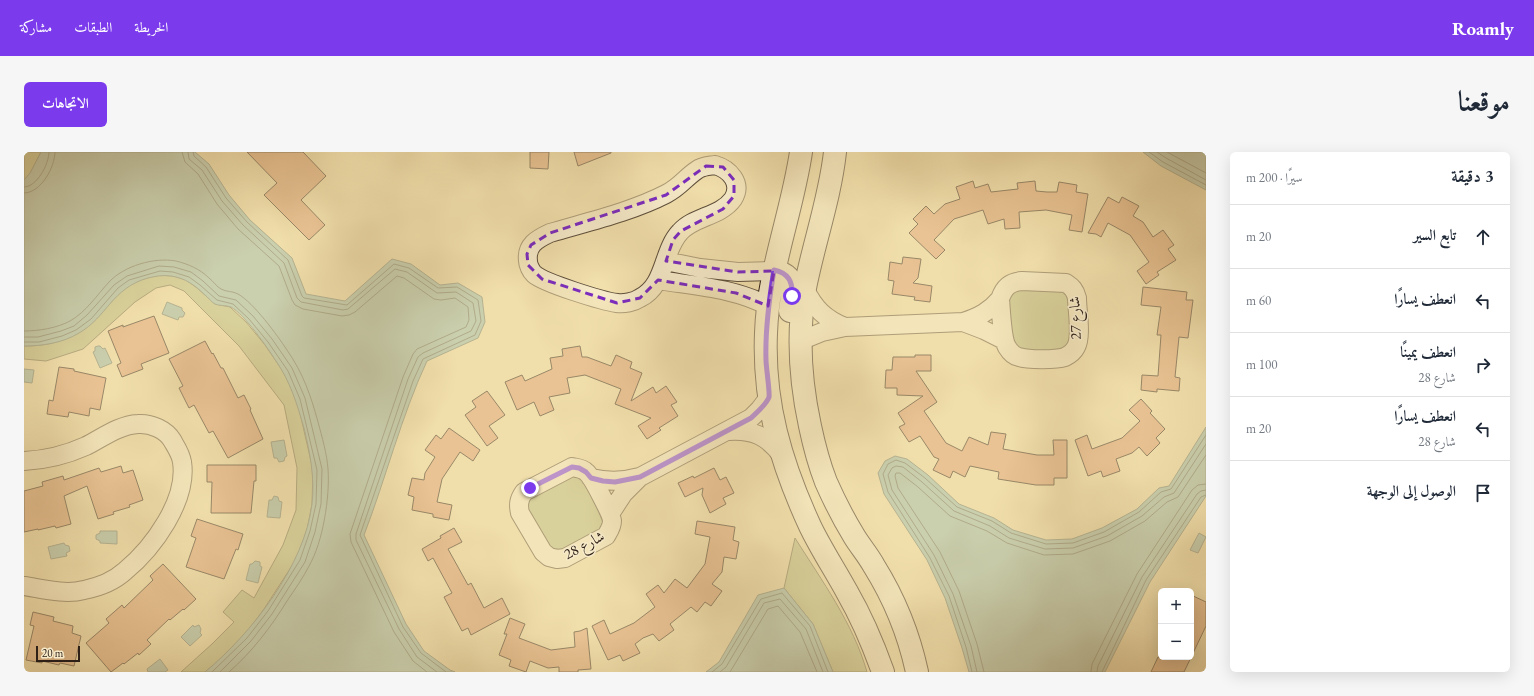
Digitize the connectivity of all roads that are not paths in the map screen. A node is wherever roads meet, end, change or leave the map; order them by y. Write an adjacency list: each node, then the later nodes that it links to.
1 (800, 152): 4 (street)
2 (835, 152): 6 (street)
3 (666, 261): 4 (street); 5 (street); 5 (street)
4 (774, 270): 8 (street); 12 (street)
5 (658, 280): 8 (street)
6 (805, 289): 10 (street, شارع 27); 12 (street)
7 (1000, 299): 9 (street, شارع 27); 11 (street); 11 (street, شارع 27)
8 (768, 306): 13 (street)
9 (963, 322): 10 (street, شارع 27); 11 (street, شارع 27)
10 (845, 327): 12 (street, شارع 27)
11 (1004, 340)
12 (800, 350): 21 (street)
13 (769, 397): 14 (street, شارع 28); 15 (street)
14 (728, 431): 15 (street, شارع 28); 17 (street, شارع 28)
15 (782, 456): 23 (street)
16 (24, 461): 20 (street)
17 (640, 477): 18 (street, شارع 28); 19 (street, شارع 28)
18 (591, 478): 19 (street, شارع 28); 19 (street, شارع 28)
19 (610, 514)
20 (24, 586)
21 (891, 596): 22 (street); 24 (street)
22 (923, 649): 25 (street); 26 (street)
23 (883, 672)
24 (917, 672)
25 (927, 672)
26 (932, 672)

